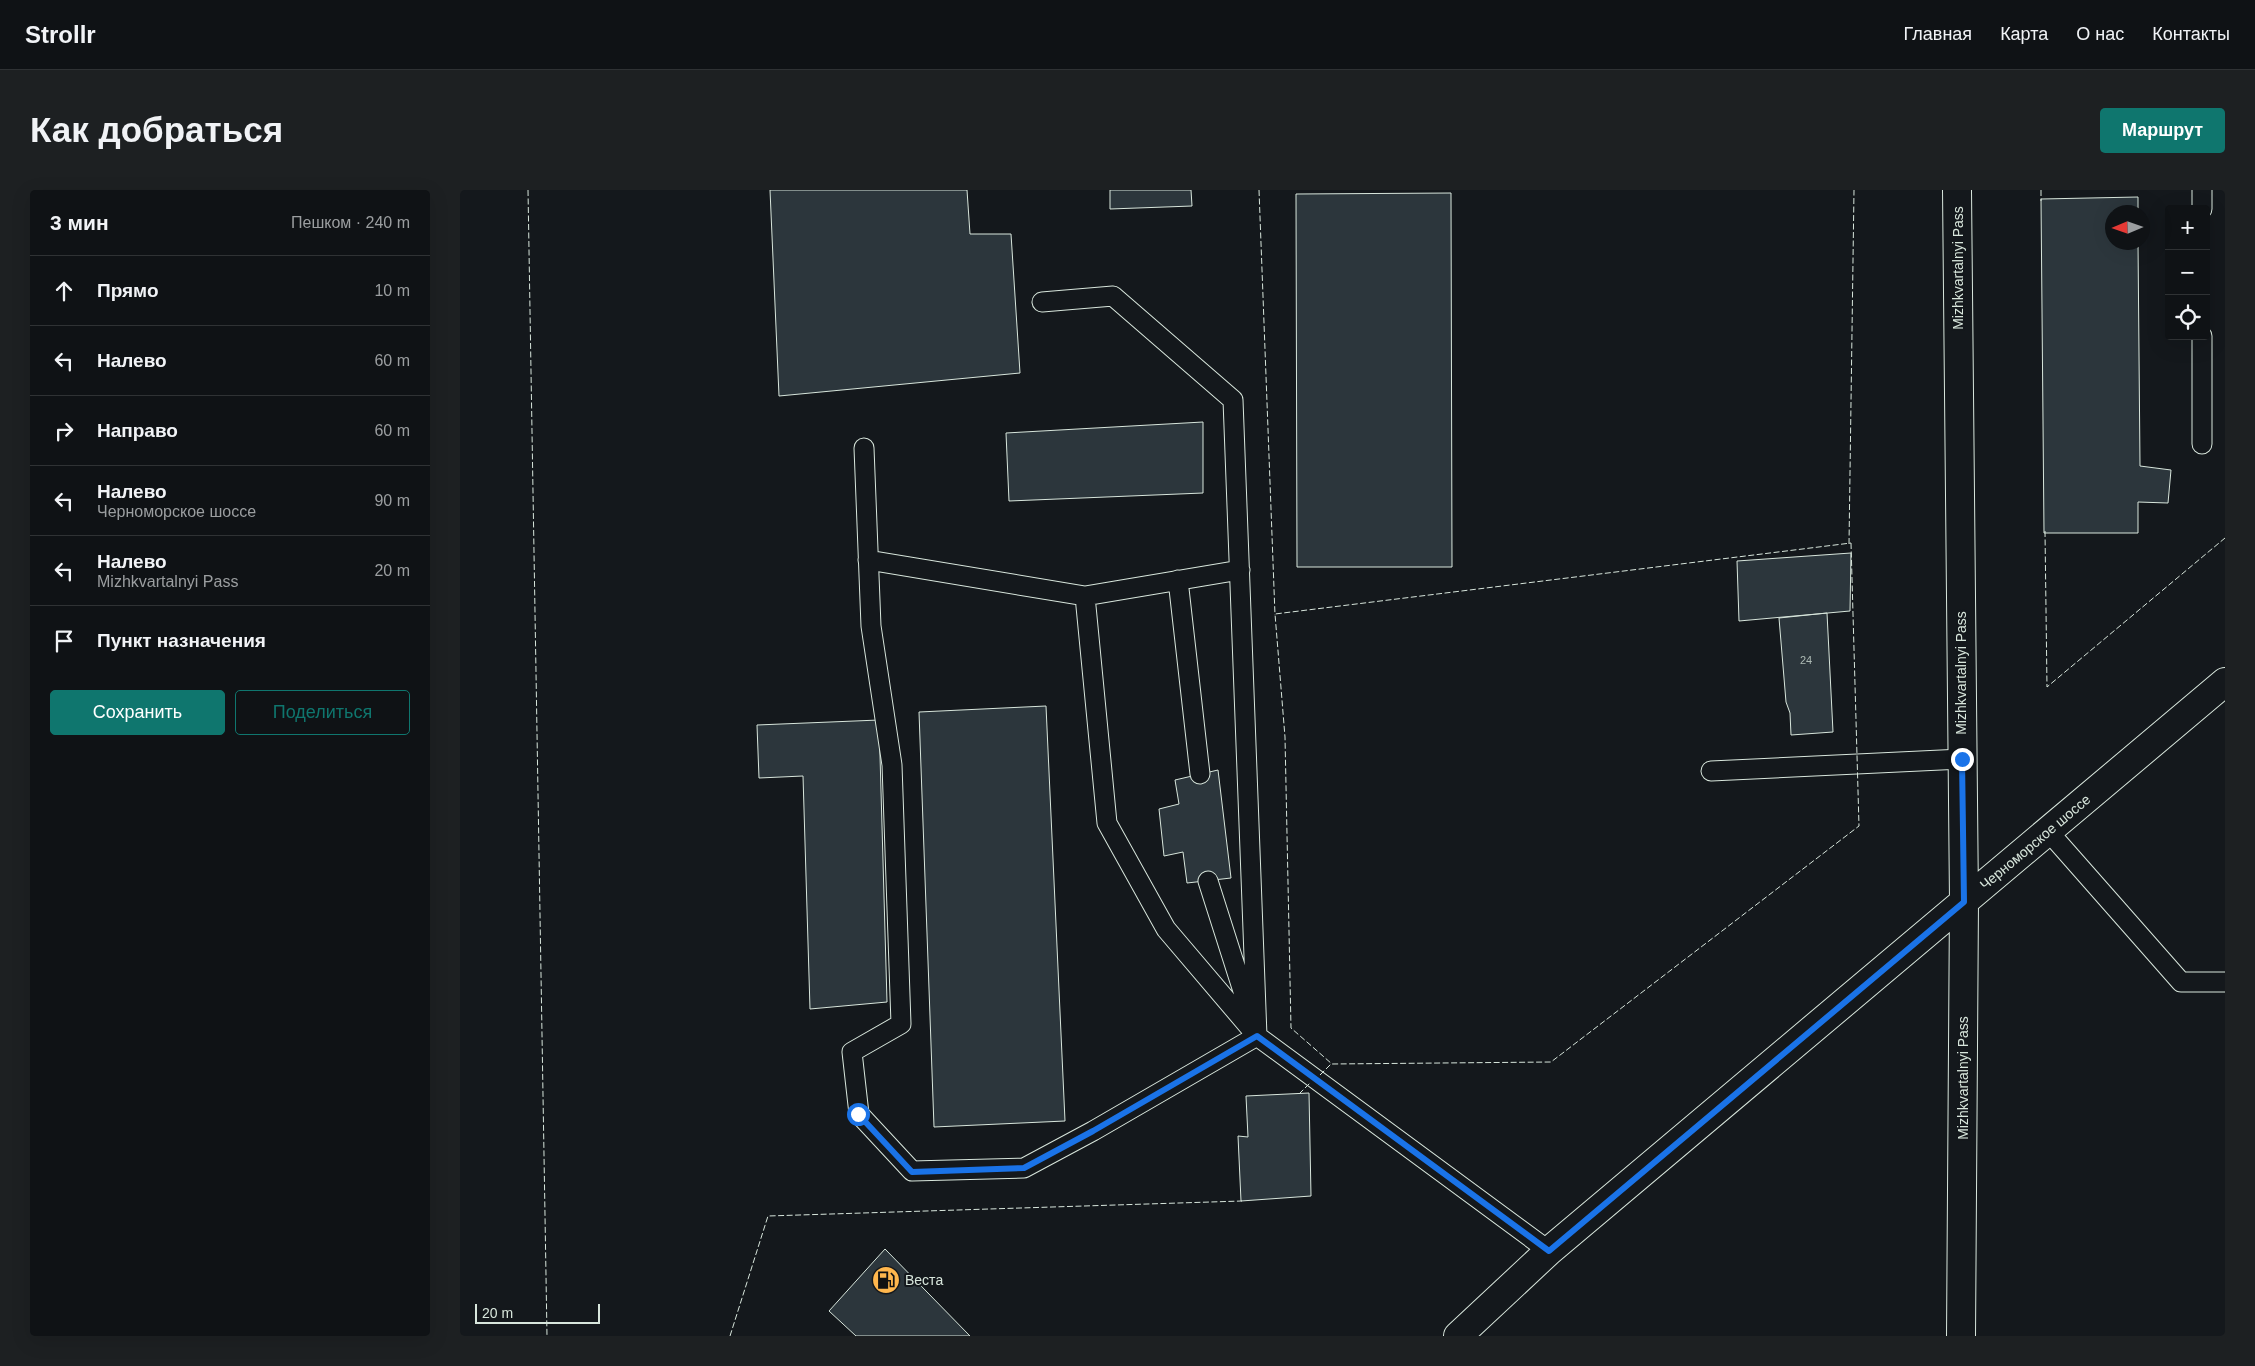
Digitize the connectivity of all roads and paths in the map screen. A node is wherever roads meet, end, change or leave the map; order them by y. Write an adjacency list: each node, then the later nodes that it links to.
1 (1957, 190): 13 (main road, Mizhkvartalnyi Pass)
2 (2202, 190): 3 (lane)
3 (2202, 205)
4 (1042, 302): 9 (lane)
5 (2202, 340): 6 (lane)
6 (2202, 444)
7 (864, 448): 8 (lane)
8 (868, 560): 11 (lane); 20 (lane)
9 (1240, 570): 10 (lane); 20 (lane)
10 (1178, 580): 11 (lane); 15 (lane)
11 (1085, 596): 20 (lane)
12 (2225, 682): 16 (main road, Черноморское шоссе)
13 (1962, 759): 14 (lane); 18 (main road, Mizhkvartalnyi Pass)
14 (1711, 771)
15 (1200, 774)
16 (2048, 831): 18 (main road, Черноморское шоссе); 19 (lane)
17 (1208, 881): 20 (lane)
18 (1964, 902): 21 (main road, Черноморское шоссе); 23 (main road, Mizhkvartalnyi Pass)
19 (2225, 982)
20 (1257, 1036): 21 (lane)
21 (1549, 1251): 22 (main road, Черноморское шоссе)
22 (1458, 1336)
23 (1961, 1336)

